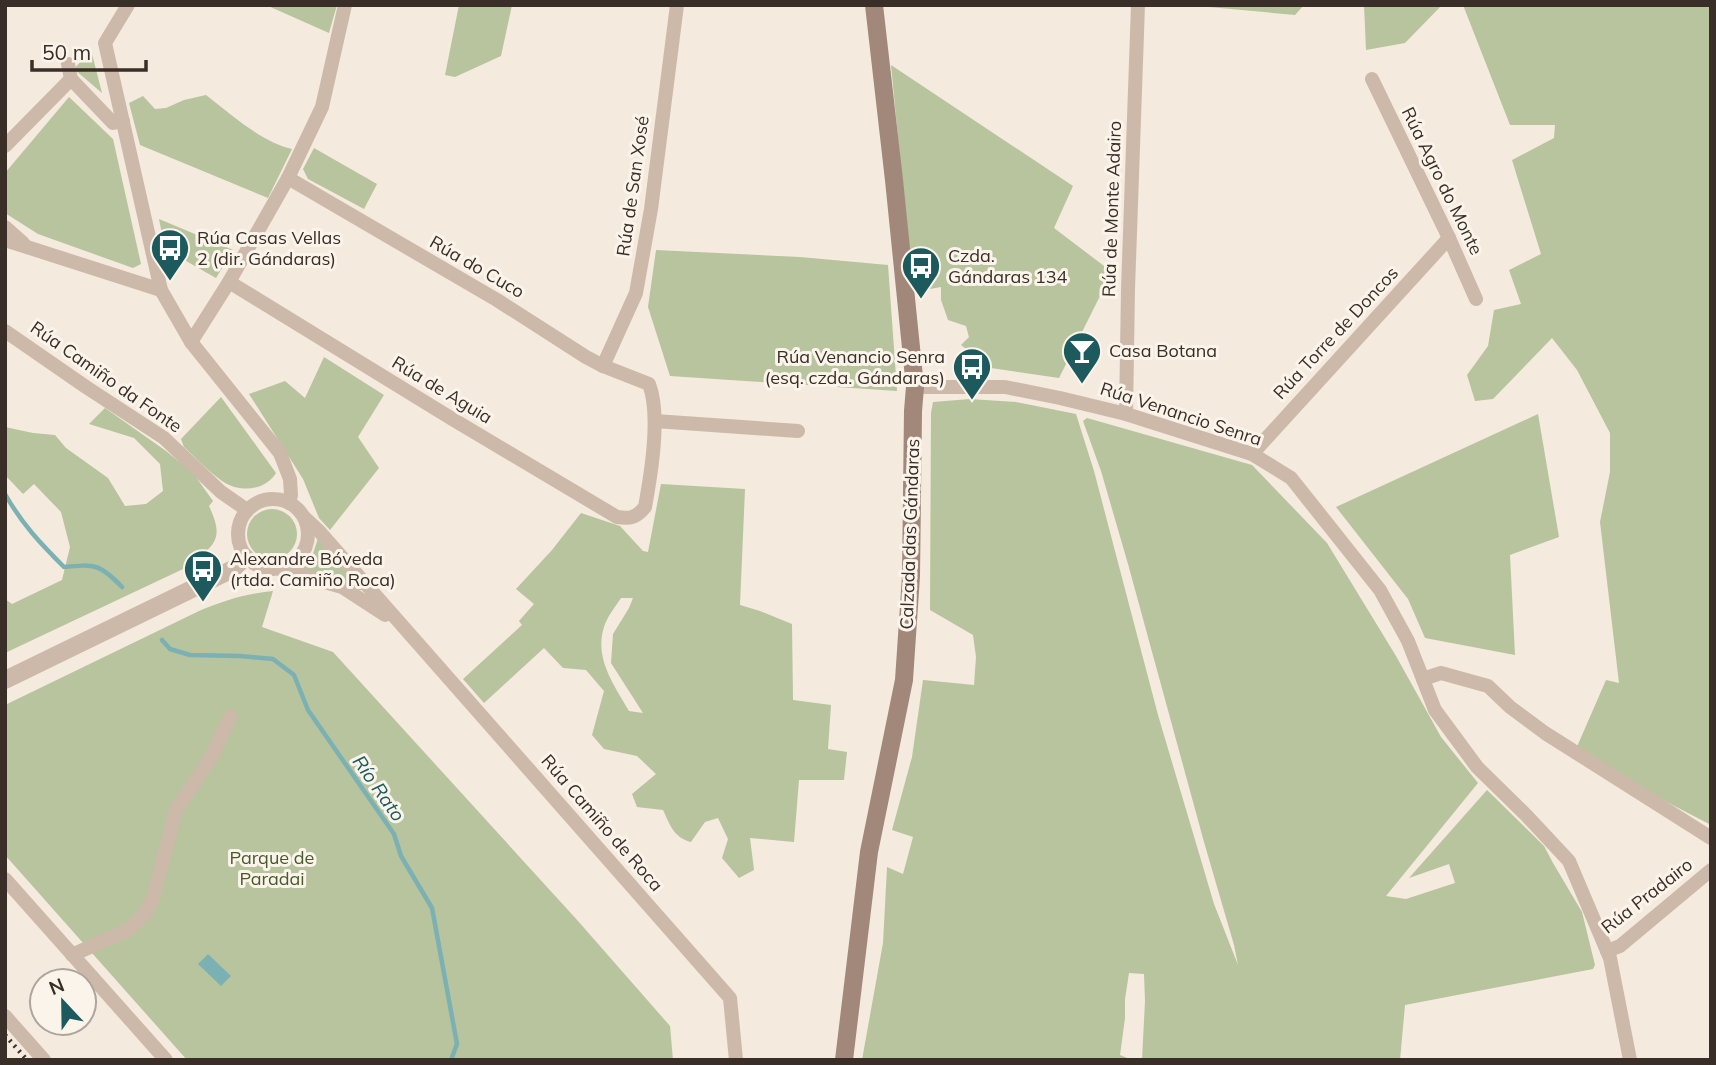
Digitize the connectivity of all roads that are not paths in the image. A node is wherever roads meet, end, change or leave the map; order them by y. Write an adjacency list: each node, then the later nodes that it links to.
1 (128, 5): 7 (street)
2 (345, 5): 9 (street)
3 (677, 5): 19 (street, Rúa de San Xosé)
4 (874, 5): 20 (main road, Calzada das Gándaras)
5 (1138, 5): 21 (street, Rúa de Monte Adairo)
6 (1372, 79): 11 (street, Rúa Agro do Monte)
7 (123, 121): 8 (street); 15 (street)
8 (5, 146)
9 (288, 178): 14 (street); 19 (street, Rúa do Cuco)
10 (5, 227): 13 (street)
11 (1449, 238): 16 (street, Rúa Agro do Monte); 24 (street, Rúa Torre de Doncos)
12 (5, 240): 13 (street)
13 (27, 246): 15 (street)
14 (229, 282): 18 (street); 22 (street, Rúa de Aguia)
15 (161, 290): 18 (street)
16 (1476, 299)
17 (5, 331): 26 (street, Rúa Camiño da Fonte)
18 (191, 342): 25 (street)
19 (603, 366): 22 (street, Rúa do Cuco)
20 (915, 387): 21 (street, Rúa Venancio Senra); 43 (main road, Calzada das Gándaras)
21 (1126, 414): 24 (street, Rúa Venancio Senra)
22 (655, 421): 23 (street)
23 (798, 431)
24 (1252, 454): 31 (street, Rúa Venancio Senra)
25 (289, 503): 26 (street); 27 (street)
26 (247, 510): 28 (street)
27 (304, 517): 29 (street); 30 (street, Rúa Camiño de Roca)
28 (245, 556): 29 (street); 32 (street)
29 (280, 569): 30 (street, Rúa Camiño de Roca)
30 (403, 627): 42 (street, Rúa Camiño de Roca)
31 (1423, 679): 34 (street); 37 (street, Rúa Venancio Senra)
32 (5, 680)
33 (231, 716): 38 (street)
34 (1711, 838)
35 (1711, 870): 37 (street, Rúa Pradairo)
36 (5, 879): 38 (street)
37 (1607, 951): 44 (street, Rúa Venancio Senra)
38 (72, 955): 41 (street)
39 (5, 1016): 40 (street)
40 (44, 1060)
41 (166, 1060)
42 (736, 1060)
43 (844, 1060)
44 (1630, 1060)

